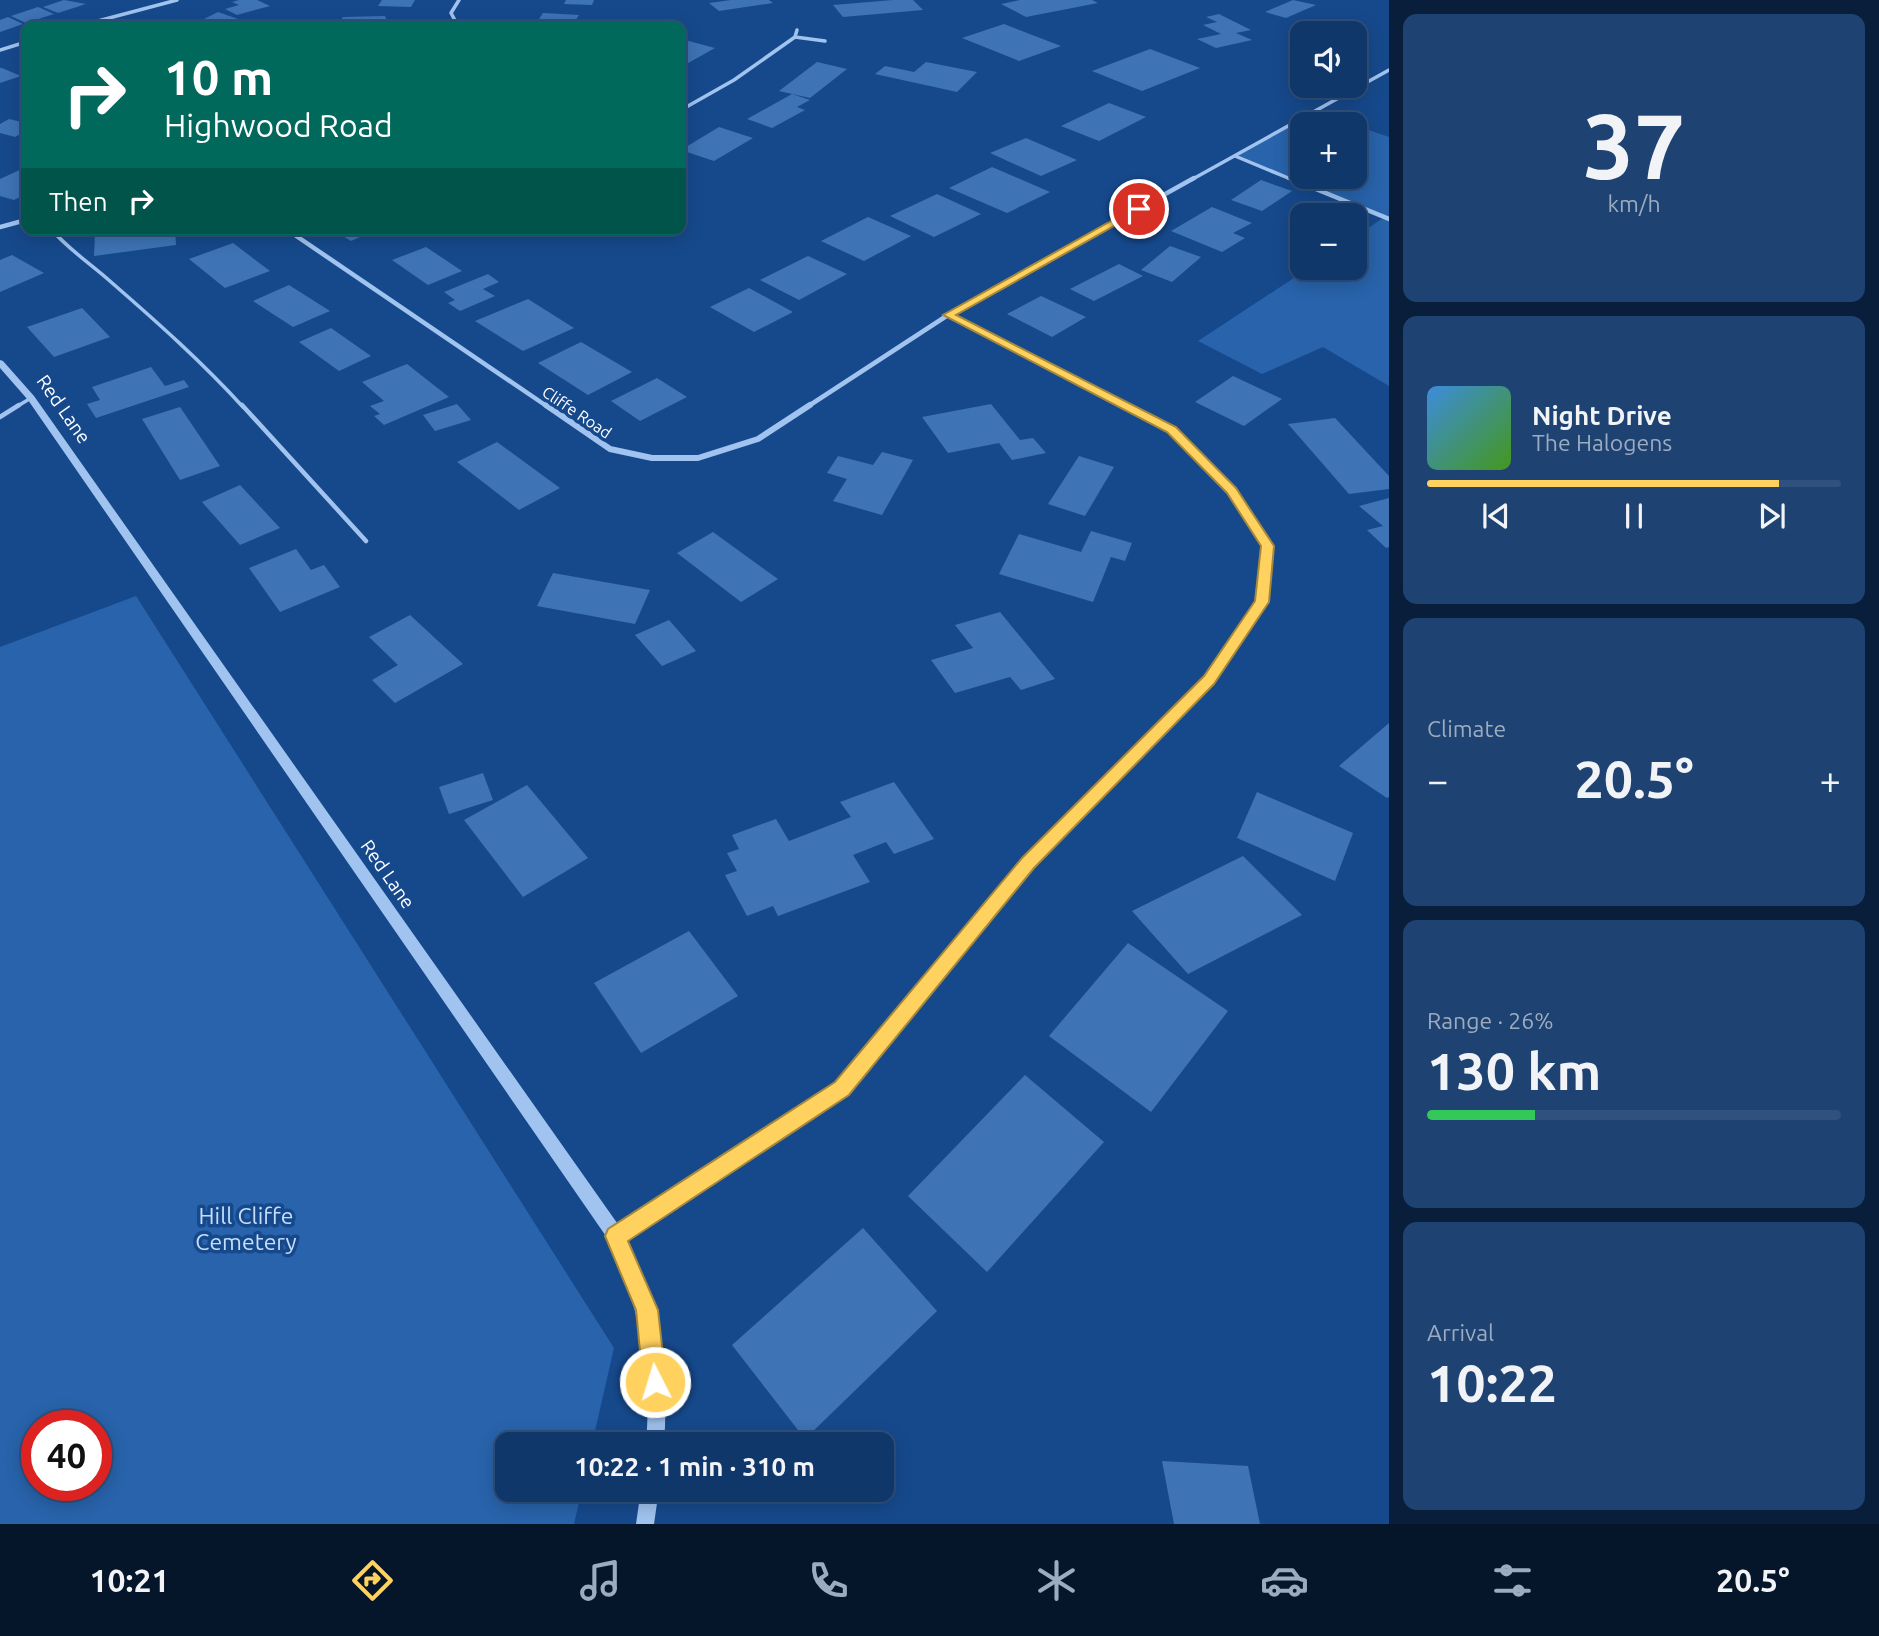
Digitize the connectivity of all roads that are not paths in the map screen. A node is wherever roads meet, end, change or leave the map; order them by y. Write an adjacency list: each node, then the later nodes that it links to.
1 (177, 0): 3 (street)
2 (459, 0): 4 (street)
3 (98, 21)
4 (455, 21)
5 (797, 30): 6 (street)
6 (795, 37): 7 (street); 11 (street)
7 (825, 41)
8 (21, 44): 9 (street)
9 (0, 50)
10 (1389, 70): 12 (street, Cliffe Road)
11 (686, 107)
12 (1235, 156): 13 (street); 18 (street, Cliffe Road)
13 (1389, 219)
14 (21, 221): 15 (street)
15 (0, 227)
16 (56, 235): 22 (lane)
17 (295, 235): 18 (street, Cliffe Road)
18 (948, 315): 23 (street)
19 (0, 363): 20 (street, Red Lane)
20 (31, 398): 21 (lane); 23 (street, Red Lane)
21 (0, 417)
22 (366, 541)
23 (616, 1236): 24 (street, Red Lane)
24 (656, 1432)
25 (648, 1502): 26 (street)
26 (645, 1524)

